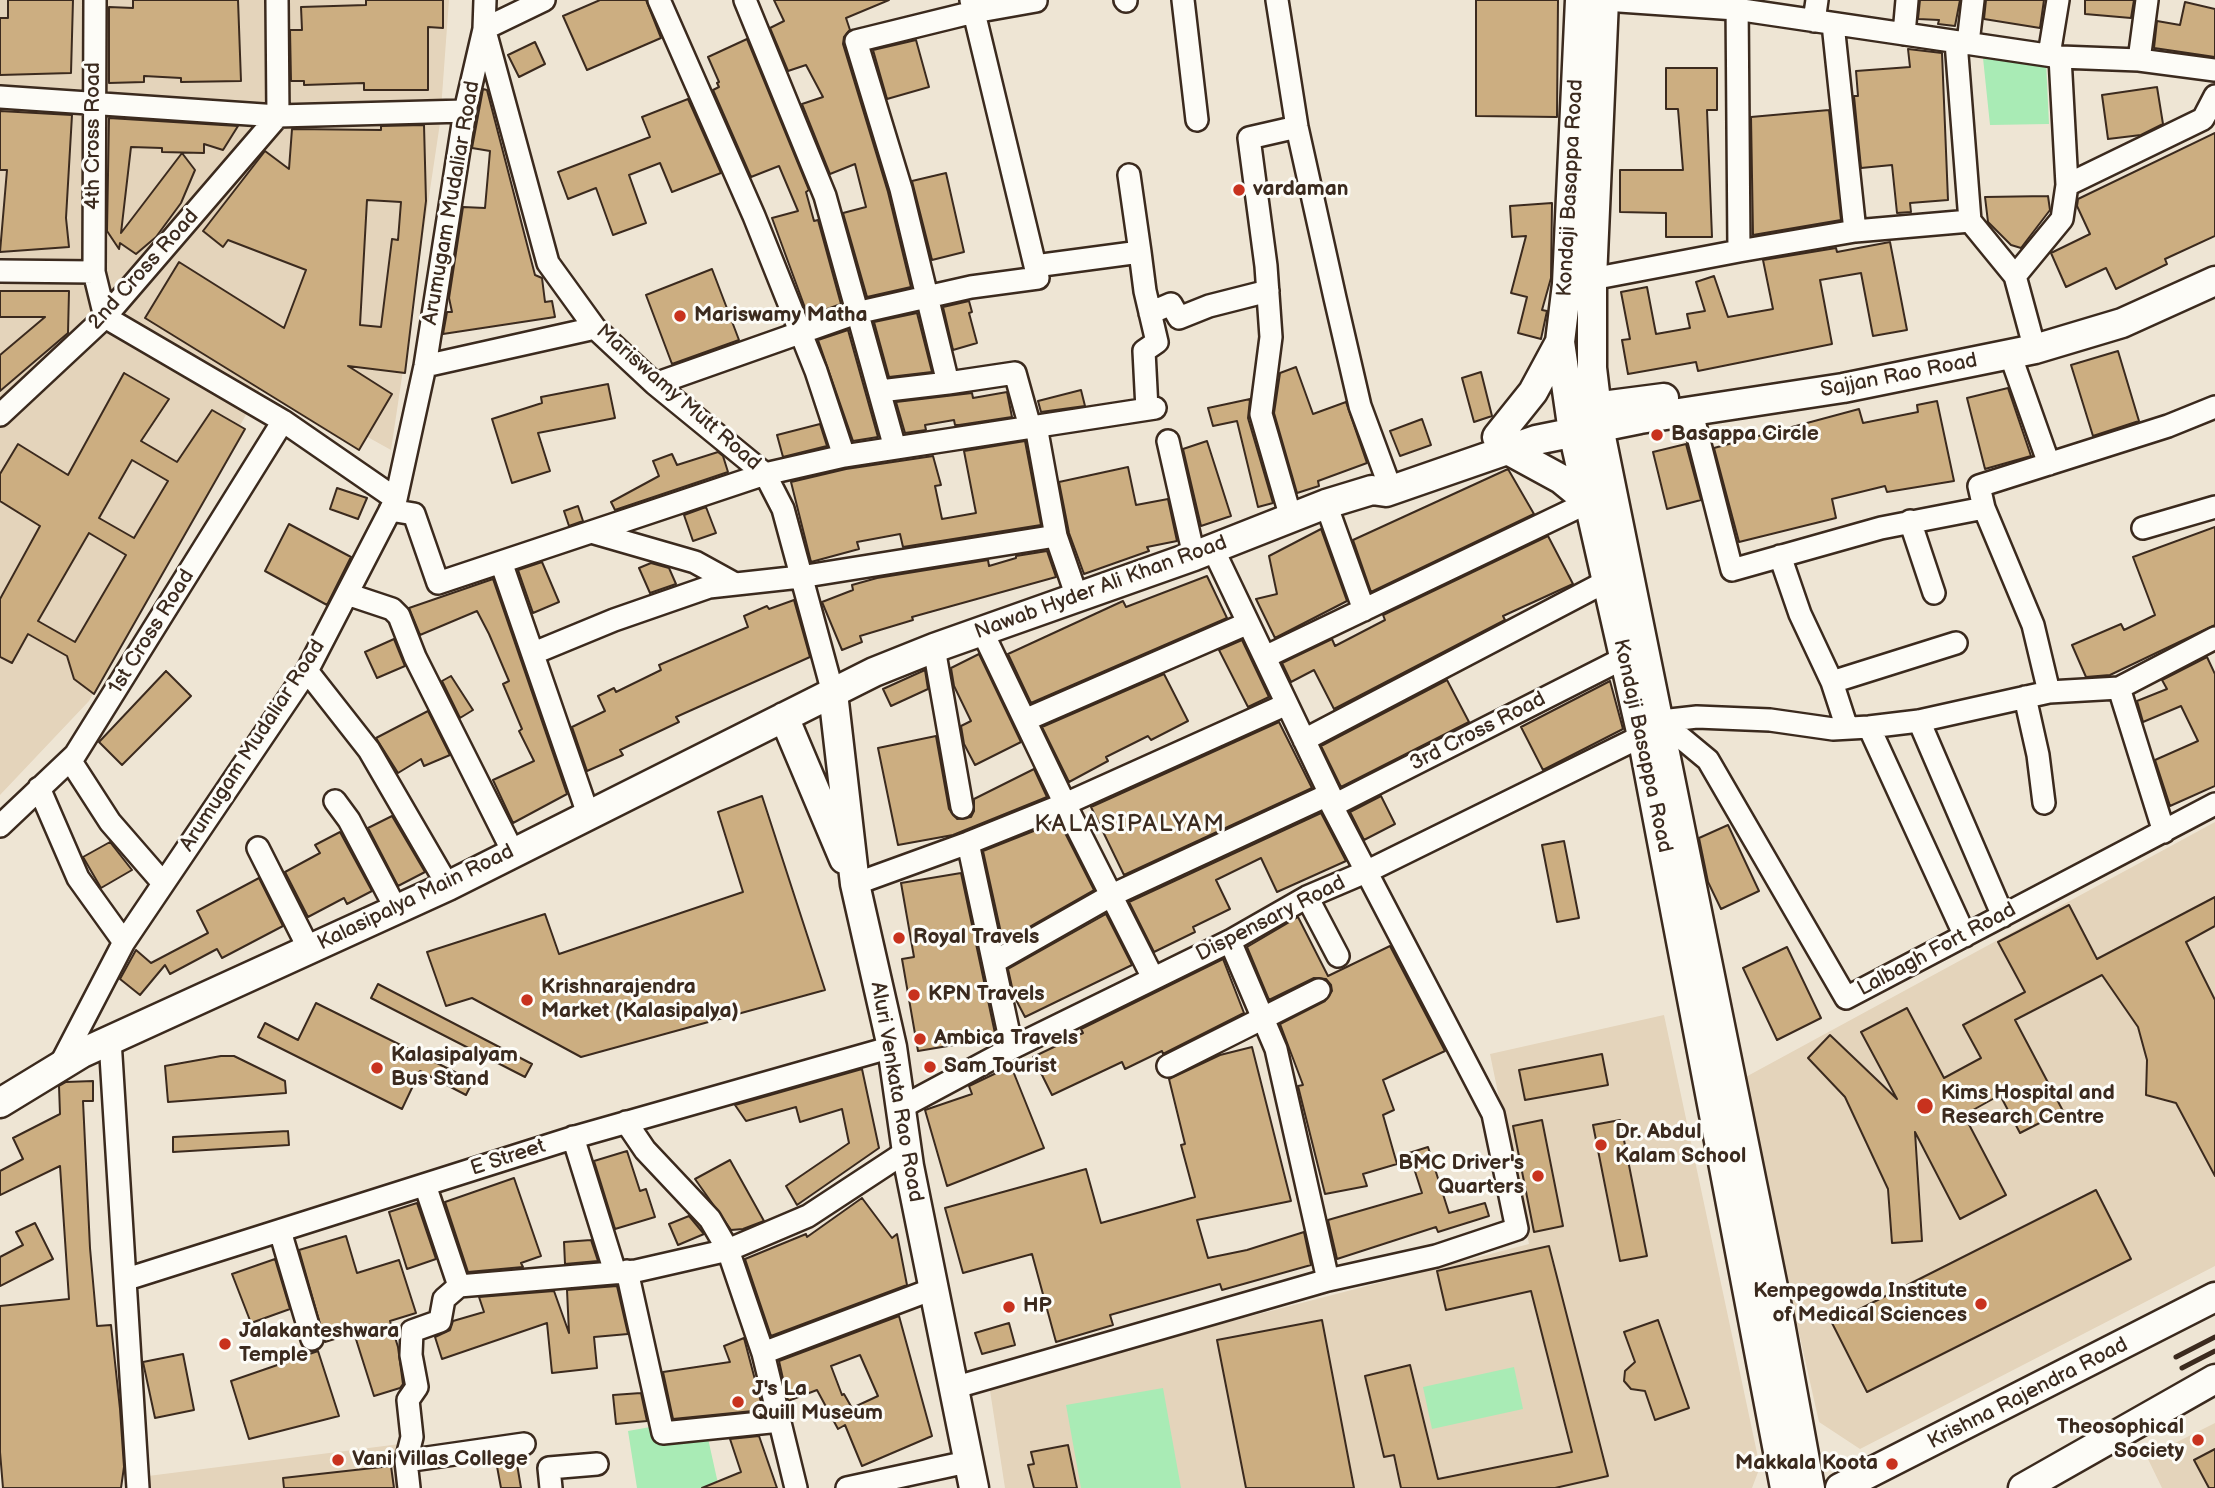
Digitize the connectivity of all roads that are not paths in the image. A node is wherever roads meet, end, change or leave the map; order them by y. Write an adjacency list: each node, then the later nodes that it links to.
1 (95, 0): 29 (street, 4th Cross Road)
2 (277, 0): 31 (street)
3 (485, 0): 21 (street, Arumugam Mudaliar Road)
4 (544, 0): 21 (street)
5 (659, 0): 53 (street)
6 (746, 0): 49 (street)
7 (1184, 0): 32 (street)
8 (1277, 0): 33 (street)
9 (1580, 0): 55 (main road, Kondaji Basappa Road)
10 (1604, 0): 16 (street); 45 (main road, Kondaji Basappa Road)
11 (1907, 0): 22 (street)
12 (1973, 0): 23 (street)
13 (2058, 0): 24 (street)
14 (2147, 0): 25 (street)
15 (1036, 1): 17 (street)
16 (1652, 2): 18 (street)
17 (1011, 3): 19 (street)
18 (1737, 5): 20 (street); 38 (street)
19 (972, 6): 40 (street); 48 (street)
20 (1822, 15): 22 (street); 37 (street)
21 (484, 29): 30 (street, Arumugam Mudaliar Road); 52 (street, Mariswamy Mutt Road)
22 (1904, 34): 23 (street)
23 (1962, 42): 24 (street); 36 (street)
24 (2054, 56): 25 (street); 35 (street)
25 (2139, 60): 26 (street)
26 (2215, 70)
27 (2215, 96): 35 (street)
28 (0, 97): 29 (street)
29 (93, 101): 31 (street); 43 (street, 4th Cross Road)
30 (465, 111): 31 (street); 57 (street, Arumugam Mudaliar Road)
31 (278, 116): 51 (street, 2nd Cross Road)
32 (1197, 120)
33 (1297, 127): 47 (street); 73 (street)
34 (1129, 175): 39 (street)
35 (2067, 185): 44 (street)
36 (1970, 221): 37 (street); 44 (street)
37 (1855, 231): 38 (street)
38 (1739, 251): 45 (street)
39 (1140, 252): 40 (street); 50 (street)
40 (1035, 266): 48 (street)
41 (2215, 266): 54 (main road)
42 (0, 271): 43 (street)
43 (94, 272): 51 (street, 4th Cross Road)
44 (2015, 276): 54 (street)
45 (1592, 278): 64 (main road, Kondaji Basappa Road)
46 (2215, 281): 56 (main road, Sajjan Rao Road)
47 (1268, 291): 50 (street); 79 (street)
48 (926, 297): 49 (street); 58 (street)
49 (856, 313): 53 (street); 60 (street)
50 (1150, 313): 66 (street)
51 (106, 317): 63 (street, 2nd Cross Road); 65 (street)
52 (596, 328): 57 (street); 59 (street, Mariswamy Mutt Road)
53 (800, 334): 59 (street); 70 (street)
54 (2031, 335): 64 (main road)
55 (1560, 342): 64 (main road, Kondaji Basappa Road); 68 (main road)
56 (2010, 354): 62 (main road, Sajjan Rao Road); 71 (street)
57 (425, 366): 76 (street, Arumugam Mudaliar Road)
58 (948, 383): 60 (street); 66 (street)
59 (655, 384): 72 (street, Mariswamy Mutt Road)
60 (880, 391): 69 (street)
61 (2215, 407): 71 (street)
62 (1692, 413): 64 (main road, Sajjan Rao Road); 85 (street)
63 (0, 415)
64 (1585, 419): 68 (main road, Nawab Hyder Ali Khan Road); 74 (main road, Kondaji Basappa Road); 114 (main road, Kondaji Basappa Road)
65 (283, 421): 76 (street); 116 (street, 1st Cross Road)
66 (1033, 427): 69 (street); 83 (street)
67 (1168, 440): 84 (street)
68 (1502, 443): 73 (main road, Nawab Hyder Ali Khan Road); 74 (main road)
69 (895, 448): 70 (street)
70 (844, 456): 72 (street)
71 (2049, 464): 78 (street)
72 (765, 474): 82 (street); 87 (street, Mariswamy Mutt Road)
73 (1379, 484): 75 (main road, Nawab Hyder Ali Khan Road)
74 (1589, 502): 88 (main road, Kondaji Basappa Road); 93 (street)
75 (1326, 504): 79 (main road, Nawab Hyder Ali Khan Road); 93 (street)
76 (393, 505): 86 (street); 91 (street, Arumugam Mudaliar Road)
77 (2215, 507): 81 (street)
78 (1984, 508): 80 (street); 105 (street)
79 (1291, 518): 84 (main road, Nawab Hyder Ali Khan Road)
80 (1910, 521): 85 (street); 90 (street)
81 (2143, 528)
82 (591, 532): 86 (street); 89 (street)
83 (1056, 536): 87 (street); 92 (street)
84 (1204, 553): 92 (main road, Nawab Hyder Ali Khan Road); 94 (street)
85 (1780, 556): 103 (street)
86 (500, 562): 99 (street)
87 (800, 577): 89 (street); 106 (street, Mariswamy Mutt Road)
88 (1607, 581): 101 (main road, Kondaji Basappa Road); 115 (street)
89 (735, 584): 99 (street)
90 (1934, 593)
91 (347, 594): 102 (street, Arumugam Mudaliar Road); 129 (street)
92 (1077, 597): 95 (main road, Nawab Hyder Ali Khan Road)
93 (1364, 610): 100 (street)
94 (1246, 624): 100 (street); 110 (street)
95 (982, 631): 98 (main road, Nawab Hyder Ali Khan Road); 110 (street)
96 (2215, 638): 104 (street)
97 (1956, 643): 103 (street)
98 (934, 648): 106 (main road, Nawab Hyder Ali Khan Road); 123 (street)
99 (534, 653): 124 (street)
100 (1265, 657): 108 (street)
101 (1624, 658): 114 (main road, Kondaji Basappa Road); 118 (street, 3rd Cross Road)
102 (307, 671): 131 (street, Arumugam Mudaliar Road); 133 (street)
103 (1832, 682): 113 (street)
104 (2119, 688): 105 (street); 126 (street)
105 (2049, 692): 107 (street)
106 (833, 693): 109 (main road, Kalasipalya Main Road); 132 (main road, Aluri Venkata Rao Road)
107 (2025, 697): 111 (street); 120 (street)
108 (1287, 704): 115 (street); 121 (street)
109 (784, 717): 124 (main road, Kalasipalya Main Road); 132 (main road)
110 (1025, 720): 121 (street)
111 (1919, 721): 112 (street); 137 (street)
112 (1869, 727): 113 (street); 138 (street)
113 (1847, 728): 114 (street)
114 (1651, 729): 130 (street, Dispensary Road); 138 (street, Lalbagh Fort Road); 180 (main road, Kondaji Basappa Road); 181 (main road, Kondaji Basappa Road)
115 (1304, 740): 118 (street)
116 (70, 760): 117 (street, 1st Cross Road); 131 (street)
117 (39, 788): 125 (street, 1st Cross Road); 140 (street)
118 (1331, 800): 130 (street); 134 (street, 3rd Cross Road)
119 (335, 801): 136 (street)
120 (2043, 803)
121 (1065, 804): 127 (street); 134 (street)
122 (2215, 804): 126 (street, Lalbagh Fort Road)
123 (962, 807)
124 (587, 814): 129 (main road, Kalasipalya Main Road)
125 (0, 826)
126 (2164, 832): 137 (street, Lalbagh Fort Road)
127 (968, 844): 132 (street); 143 (street)
128 (258, 848): 141 (street)
129 (513, 852): 133 (main road, Kalasipalya Main Road)
130 (1368, 871): 135 (street, Dispensary Road); 162 (street)
131 (163, 883): 140 (street, Arumugam Mudaliar Road)
132 (855, 884): 148 (main road, Aluri Venkata Rao Road)
133 (448, 886): 136 (main road, Kalasipalya Main Road)
134 (1112, 895): 143 (street, 3rd Cross Road); 144 (street)
135 (1307, 897): 139 (street, Dispensary Road); 142 (street)
136 (396, 909): 141 (main road, Kalasipalya Main Road)
137 (2003, 916): 138 (street, Lalbagh Fort Road)
138 (1965, 936)
139 (1230, 941): 144 (street, Dispensary Road); 146 (street)
140 (124, 942): 150 (street, Arumugam Mudaliar Road)
141 (309, 949): 147 (main road, Kalasipalya Main Road)
142 (1338, 956)
143 (995, 962): 149 (street)
144 (1153, 978): 149 (street, Dispensary Road)
145 (1318, 990): 146 (street)
146 (1262, 1018): 151 (street); 162 (street)
147 (110, 1040): 150 (main road, Kalasipalya Main Road); 161 (street)
148 (892, 1047): 153 (main road, Aluri Venkata Rao Road); 154 (street, E Street)
149 (1012, 1048): 153 (street, Dispensary Road)
150 (60, 1065): 152 (main road, Kalasipalya Main Road)
151 (1168, 1066)
152 (0, 1103)
153 (902, 1107): 156 (main road, Aluri Venkata Rao Road)
154 (626, 1122): 155 (street, E Street); 159 (street)
155 (573, 1138): 157 (street, E Street); 160 (street)
156 (907, 1151): 159 (street); 164 (main road, Aluri Venkata Rao Road)
157 (425, 1185): 158 (street, E Street); 163 (street)
158 (280, 1231): 161 (street, E Street); 166 (street)
159 (727, 1250): 160 (street); 167 (street)
160 (621, 1272): 163 (street); 170 (street)
161 (127, 1279): 175 (street)
162 (1328, 1280): 169 (street)
163 (459, 1286): 172 (street)
164 (933, 1289): 167 (street); 169 (main road, Aluri Venkata Rao Road)
165 (2215, 1297): 182 (main road, Krishna Rajendra Road)
166 (312, 1339)
167 (763, 1353): 170 (street)
168 (2215, 1379): 183 (main road)
169 (953, 1388): 174 (main road, Aluri Venkata Rao Road)
170 (780, 1421): 178 (street)
171 (524, 1444): 172 (street)
172 (406, 1461): 176 (street)
173 (597, 1464): 177 (street)
174 (970, 1475): 179 (street)
175 (138, 1488)
176 (409, 1488)
177 (551, 1488)
178 (796, 1488)
179 (847, 1488)
180 (1785, 1488)
181 (1810, 1488)
182 (1840, 1488)
183 (2023, 1488)

